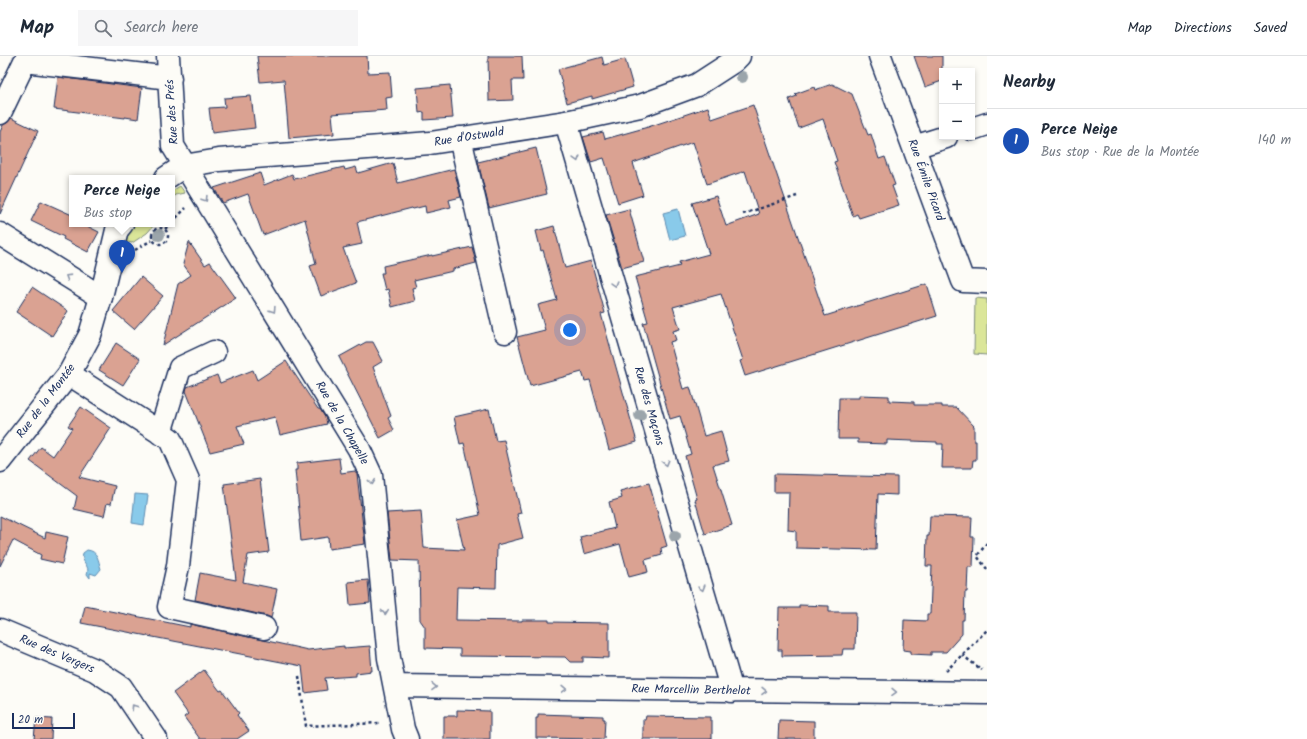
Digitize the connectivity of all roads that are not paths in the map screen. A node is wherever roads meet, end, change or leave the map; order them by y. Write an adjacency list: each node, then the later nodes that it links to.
1 (168, 56): 4 (street, Rue des Prés)
2 (739, 56): 6 (street, Rue d'Ostwald)
3 (880, 56): 11 (street, Rue Émile Picard)
4 (170, 78): 5 (street); 12 (street, Rue des Prés)
5 (0, 113)
6 (566, 122): 9 (street, Rue d'Ostwald); 26 (street, Rue des Maçons, one-way to 26)
7 (987, 124): 8 (street)
8 (975, 128)
9 (460, 138): 12 (street, Rue d'Ostwald); 18 (street)
10 (939, 139): 11 (street)
11 (914, 147): 16 (street, Rue Émile Picard)
12 (184, 166): 13 (street); 25 (street, Rue de la Chapelle, one-way to 25)
13 (170, 175)
14 (120, 227): 17 (street, Rue de la Montée)
15 (0, 234): 17 (street, one-way to 15)
16 (987, 282)
17 (101, 297): 20 (street, Rue de la Montée)
18 (505, 332)
19 (214, 352): 21 (street)
20 (69, 374): 21 (street); 22 (street, Rue de la Montée)
21 (160, 433): 23 (street)
22 (0, 461)
23 (264, 628)
24 (0, 630): 29 (street, Rue des Vergers, one-way to 24)
25 (396, 686): 26 (street, Rue Marcellin Berthelot, one-way to 26); 28 (street, Rue de la Chapelle)
26 (732, 691): 27 (street, Rue Marcellin Berthelot, one-way to 27)
27 (987, 694)
28 (404, 730)
29 (156, 739)

